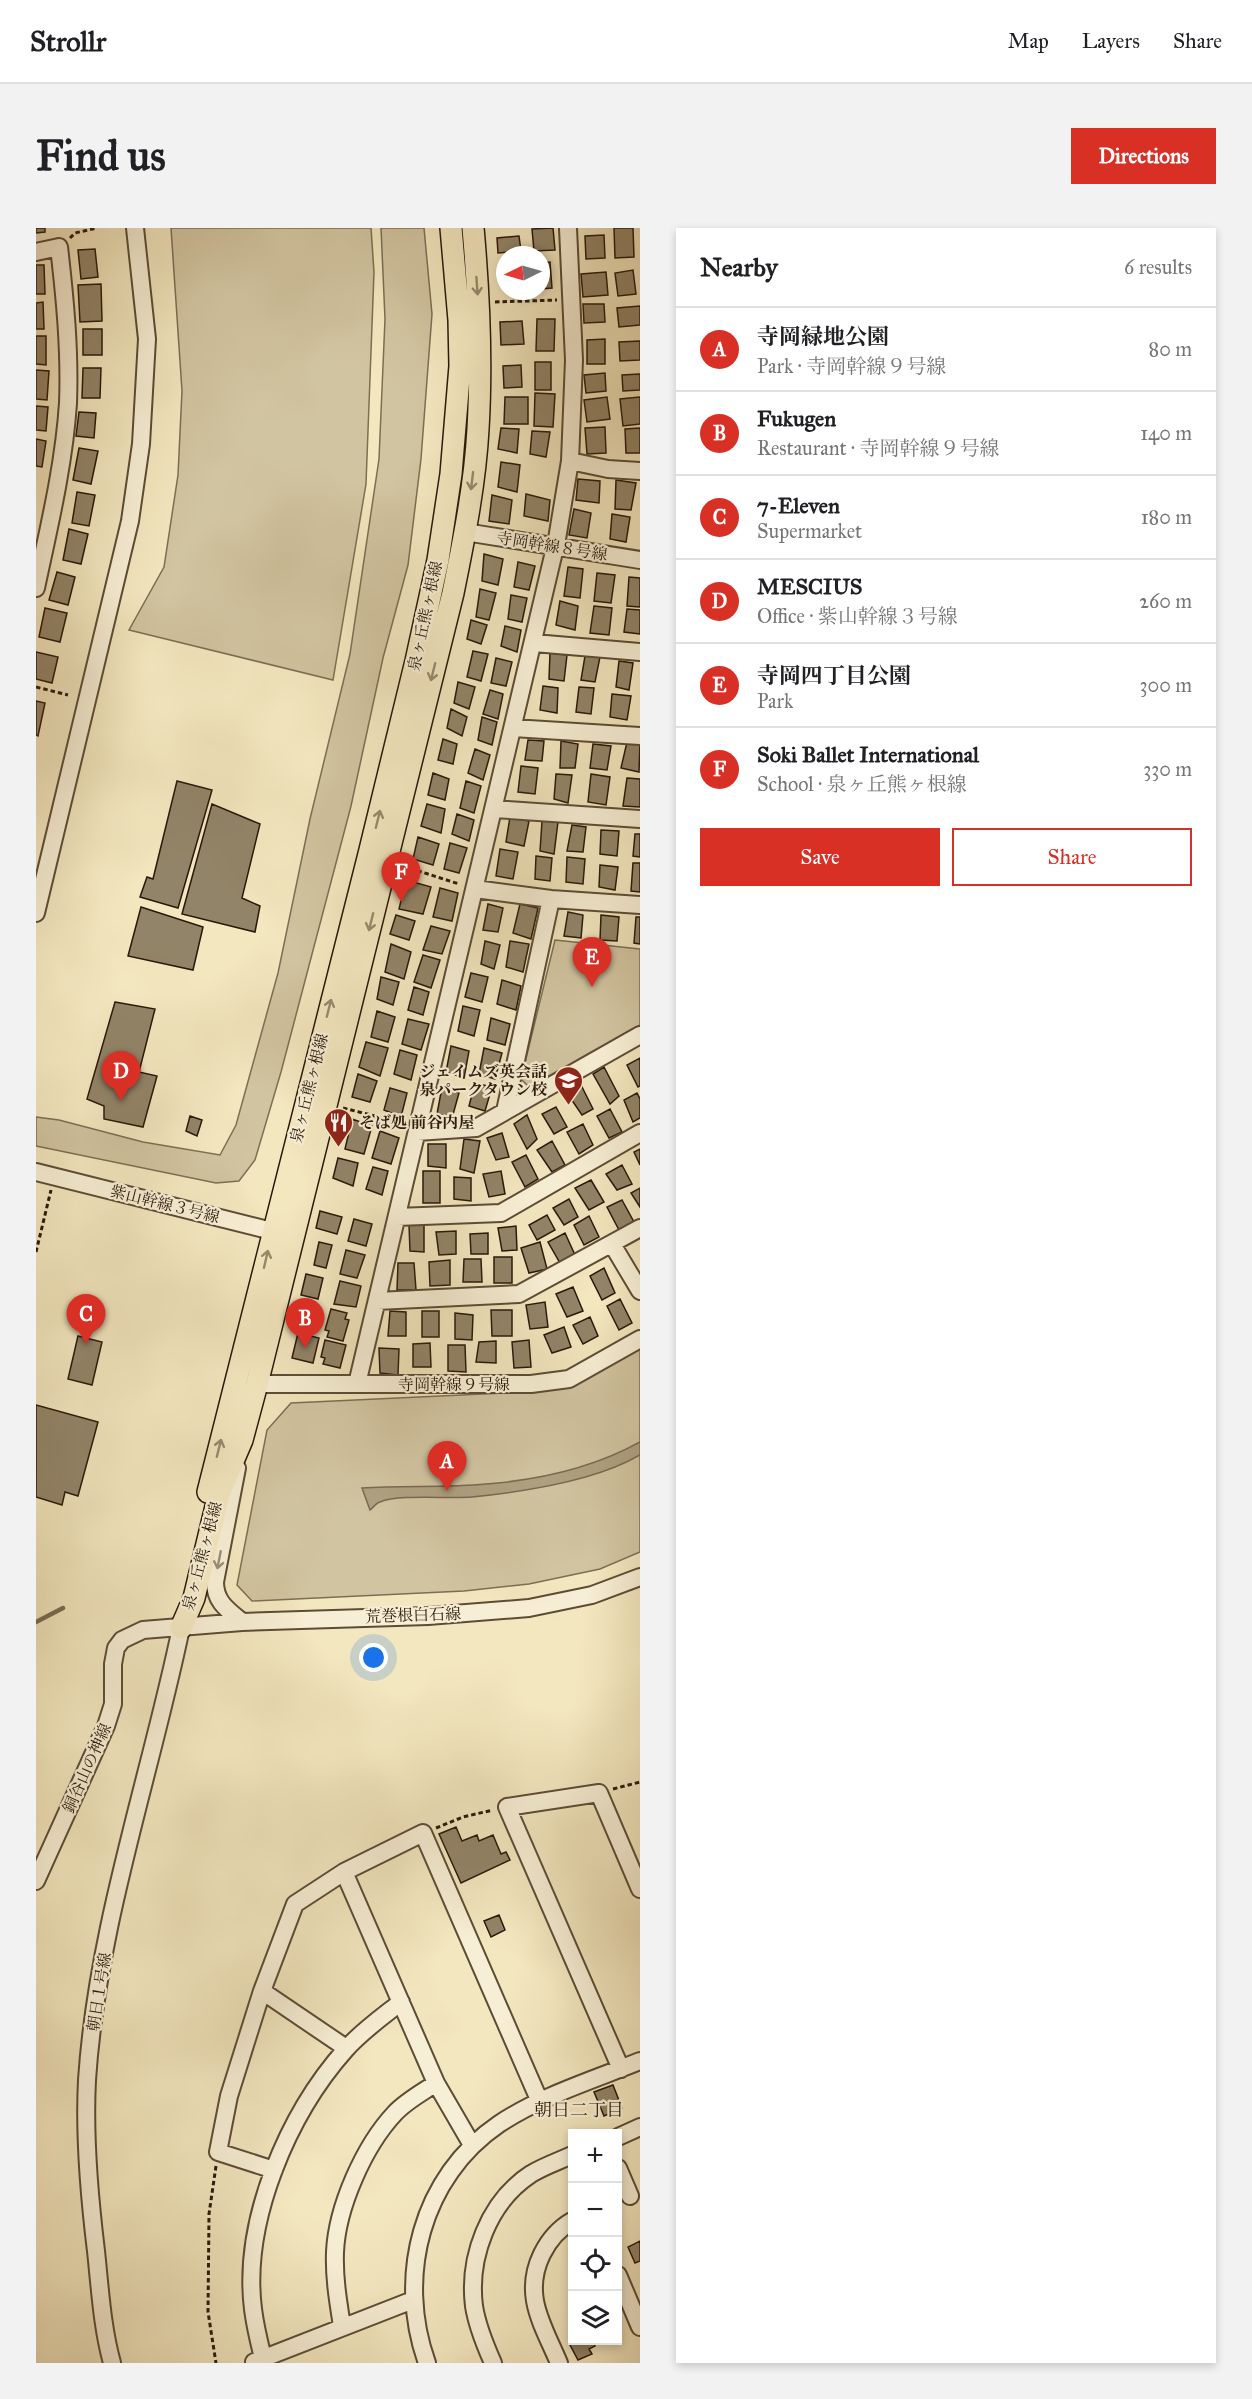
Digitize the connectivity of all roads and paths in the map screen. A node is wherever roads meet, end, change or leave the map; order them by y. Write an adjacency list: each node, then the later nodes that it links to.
1 (97, 228): 6 (path)
2 (135, 228): 28 (street)
3 (451, 228): 38 (main road, 泉ヶ丘熊ヶ根線, one-way to 3)
4 (473, 228): 12 (main road, 泉ヶ丘熊ヶ根線, one-way to 12)
5 (568, 228): 8 (street)
6 (59, 247): 7 (street); 15 (street)
7 (36, 252)
8 (571, 300): 9 (path); 10 (street)
9 (493, 302)
10 (570, 461): 11 (street); 13 (street)
11 (640, 471)
12 (465, 532): 13 (street, 寺岡幹線８号線); 38 (main road, 泉ヶ丘熊ヶ根線, one-way to 38)
13 (556, 547): 14 (street, 寺岡幹線８号線); 16 (street)
14 (640, 560)
15 (36, 588)
16 (534, 643): 17 (street); 20 (street)
17 (640, 652)
18 (36, 687): 19 (path)
19 (68, 695)
20 (513, 728): 21 (street); 22 (street)
21 (640, 735)
22 (494, 809): 23 (street); 25 (street)
23 (640, 819)
24 (403, 866): 25 (path)
25 (475, 889): 26 (street); 32 (street)
26 (551, 899): 27 (street); 31 (street)
27 (640, 905)
28 (36, 913)
29 (640, 1035): 31 (street)
30 (343, 1108): 32 (path)
31 (505, 1111): 32 (street)
32 (418, 1129): 36 (street)
33 (640, 1133): 36 (street)
34 (36, 1172): 35 (street, 紫山幹線３号線)
35 (55, 1177): 38 (street, 紫山幹線３号線); 40 (path)
36 (397, 1217): 42 (street)
37 (640, 1228): 39 (street)
38 (283, 1234): 44 (main road, 泉ヶ丘熊ヶ根線); 49 (main road, 泉ヶ丘熊ヶ根線, one-way to 38)
39 (612, 1244): 41 (street); 42 (street)
40 (36, 1252)
41 (640, 1291)
42 (377, 1302): 45 (street)
43 (640, 1339): 45 (street, 寺岡幹線９号線)
44 (257, 1384): 45 (street, 寺岡幹線９号線); 46 (main road, 泉ヶ丘熊ヶ根線)
45 (357, 1384)
46 (242, 1440): 48 (street, one-way to 48); 49 (main road, 泉ヶ丘熊ヶ根線)
47 (640, 1577): 48 (street, 荒巻根白石線)
48 (242, 1622): 49 (street, 荒巻根白石線)
49 (181, 1628): 55 (street, 銅谷山の神線); 78 (street, 朝日１号線)
50 (640, 1782): 51 (path)
51 (599, 1793): 52 (street); 56 (street)
52 (507, 1807): 53 (path); 61 (street)
53 (423, 1833): 54 (street); 63 (street)
54 (344, 1872): 57 (street); 58 (street)
55 (36, 1881)
56 (640, 1888)
57 (262, 1991): 59 (street); 67 (street)
58 (401, 2002): 59 (street); 62 (street)
59 (346, 2048): 69 (street)
60 (640, 2061): 61 (street)
61 (621, 2069): 63 (street)
62 (436, 2083): 66 (street); 75 (street)
63 (540, 2102): 66 (street)
64 (640, 2127): 65 (street)
65 (622, 2135)
66 (472, 2145): 74 (street)
67 (218, 2152): 69 (street); 79 (path)
68 (568, 2157): 81 (street)
69 (274, 2170): 77 (street)
70 (622, 2178): 71 (street)
71 (629, 2196)
72 (568, 2224): 82 (street)
73 (622, 2284): 76 (street)
74 (413, 2300): 75 (street); 80 (street)
75 (342, 2326): 77 (street)
76 (640, 2327)
77 (258, 2361)
78 (112, 2363)
79 (216, 2363)
80 (427, 2363)
81 (493, 2363)
82 (559, 2363)

